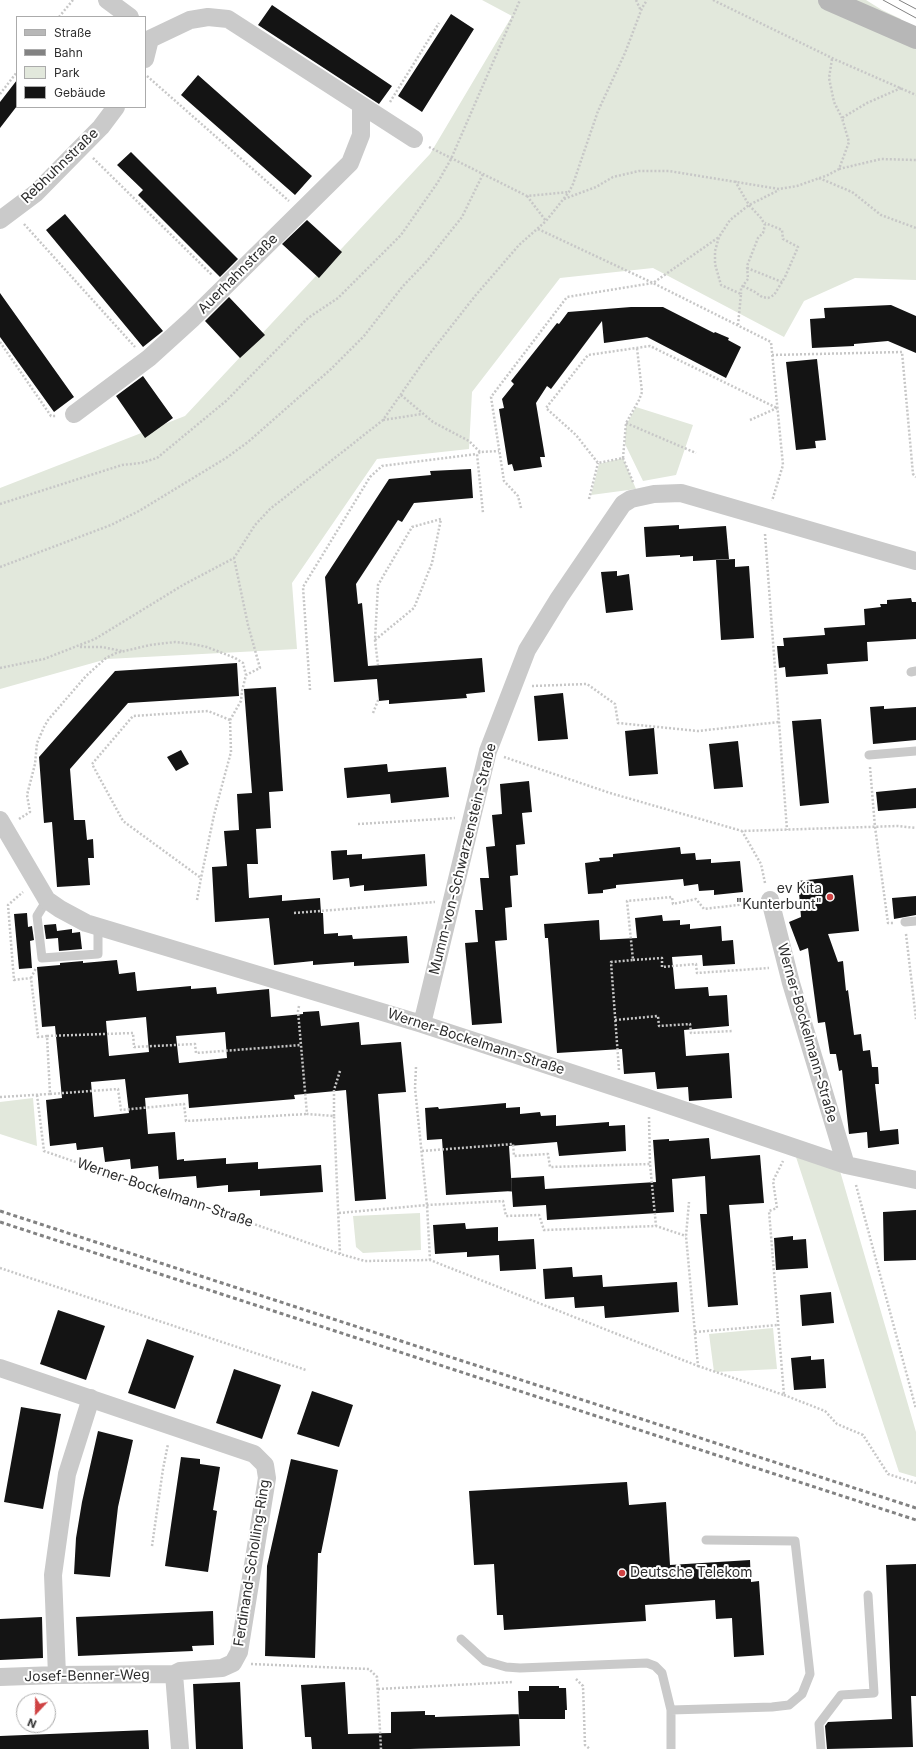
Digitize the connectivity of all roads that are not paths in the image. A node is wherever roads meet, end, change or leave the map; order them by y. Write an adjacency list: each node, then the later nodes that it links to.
1 (107, 0): 3 (street)
2 (829, 0): 5 (main road)
3 (129, 16)
4 (148, 34): 6 (street); 7 (street)
5 (916, 38)
6 (146, 51)
7 (361, 106): 9 (street); 11 (street, Auerhahnstraße)
8 (115, 108): 10 (street, Rebhuhnstraße)
9 (414, 139)
10 (6, 215)
11 (74, 414)
12 (916, 561): 21 (street, Mumm-von-Schwarzenstein-Straße)
13 (916, 751): 14 (lane)
14 (869, 755)
15 (2, 824): 16 (street, Werner-Bockelmann-Straße)
16 (47, 900): 20 (street, Werner-Bockelmann-Straße); 20 (lane)
17 (770, 900): 22 (street, Werner-Bockelmann-Straße)
18 (916, 921): 19 (lane)
19 (905, 922)
20 (98, 928): 21 (street, Werner-Bockelmann-Straße)
21 (422, 1024): 22 (street, Werner-Bockelmann-Straße)
22 (849, 1166): 23 (street, Werner-Bockelmann-Straße)
23 (916, 1180)
24 (0, 1368): 25 (street, Ferdinand-Scholling-Ring)
25 (91, 1398): 29 (street, Ferdinand-Scholling-Ring); 30 (street)
26 (706, 1540): 32 (lane)
27 (868, 1595): 35 (lane)
28 (460, 1639): 32 (lane)
29 (174, 1674): 30 (street, Josef-Benner-Weg); 33 (street)
30 (57, 1675): 31 (street, Josef-Benner-Weg)
31 (0, 1677)
32 (671, 1710): 34 (lane)
33 (180, 1749)
34 (671, 1749)
35 (821, 1749)

